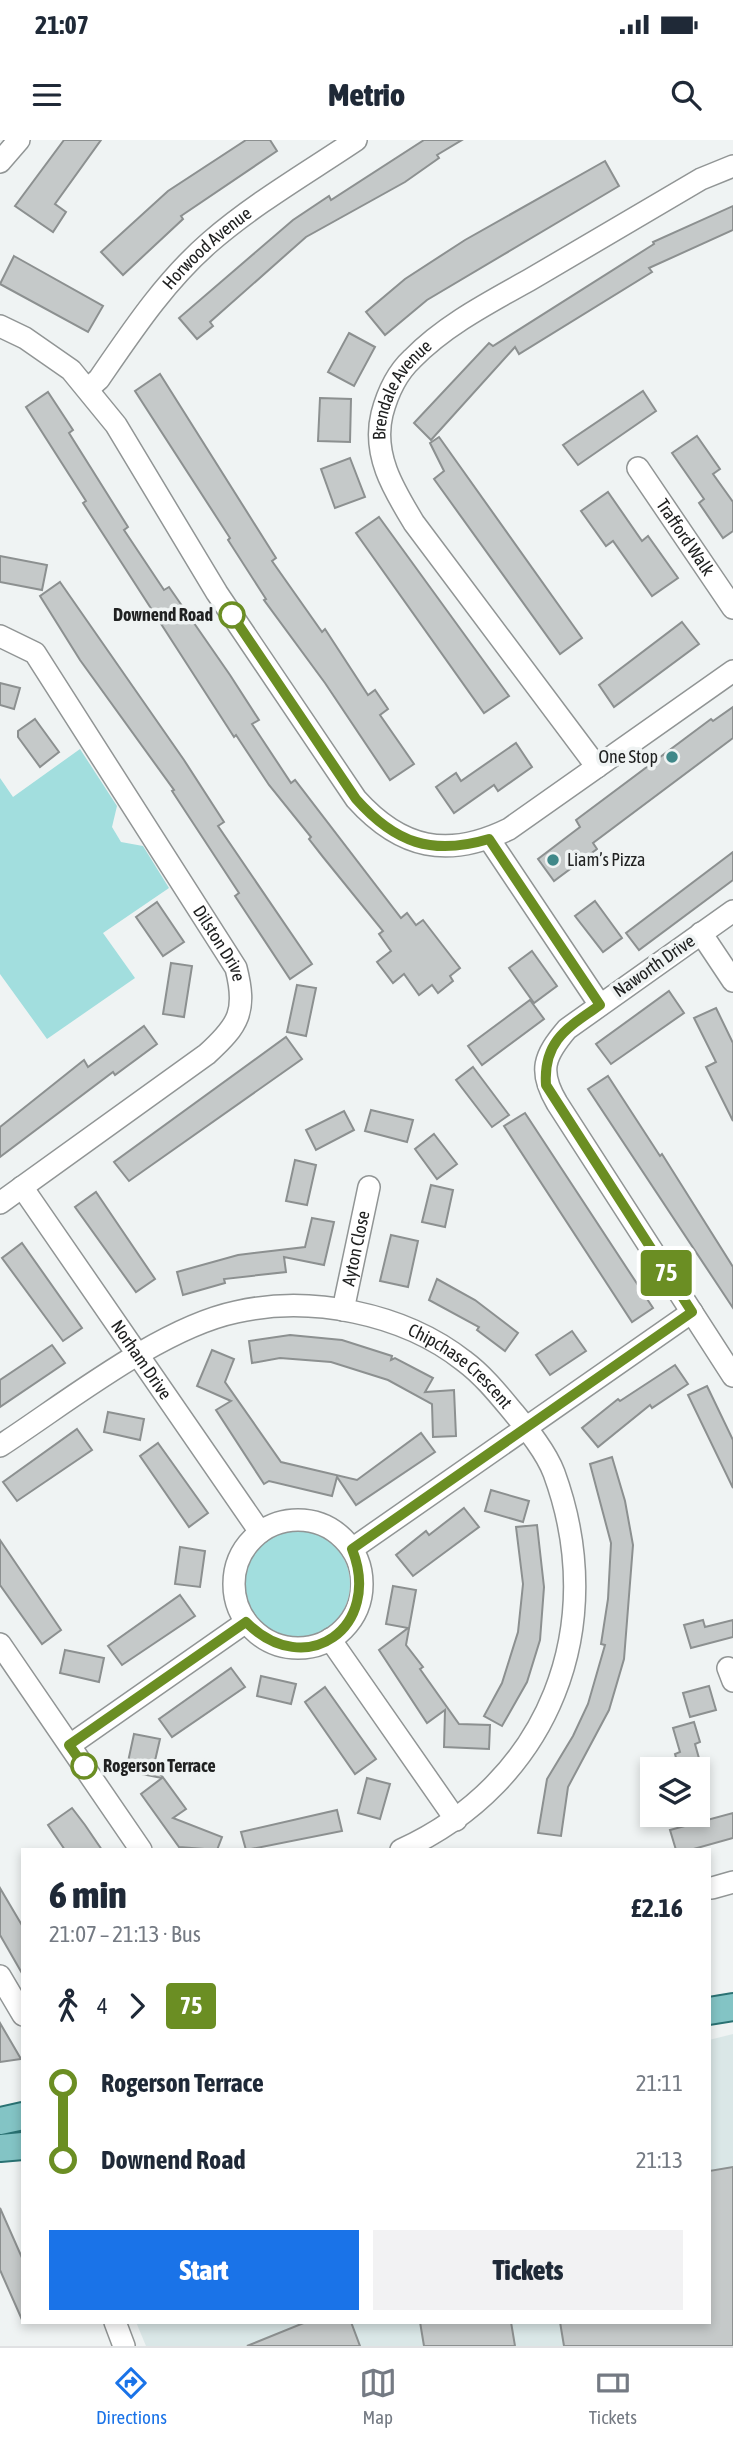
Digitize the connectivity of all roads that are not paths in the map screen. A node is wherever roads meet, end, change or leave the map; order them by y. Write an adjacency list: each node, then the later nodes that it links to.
1 (19, 140): 3 (street)
2 (356, 140): 6 (street, Horwood Avenue)
3 (0, 162)
4 (733, 166): 11 (street, Brendale Avenue)
5 (0, 326): 6 (street)
6 (89, 388): 12 (street)
7 (638, 468): 8 (street, Trafford Walk)
8 (733, 608)
9 (0, 636): 17 (street, Dilston Drive)
10 (733, 671): 11 (street)
11 (597, 767): 12 (street)
12 (489, 839): 16 (street)
13 (733, 911): 14 (street, Naworth Drive)
14 (701, 933): 15 (street); 16 (street, Naworth Drive)
15 (733, 981)
16 (600, 1005): 21 (street, Naworth Drive)
17 (22, 1187): 19 (street, Dilston Drive); 22 (street, Norham Drive)
18 (369, 1187): 20 (street, Ayton Close)
19 (0, 1203)
20 (343, 1310): 22 (street, Chipchase Crescent); 24 (street, Chipchase Crescent)
21 (692, 1312): 23 (street, Naworth Drive); 24 (street)
22 (139, 1355): 25 (street, Chipchase Crescent); 26 (street, Norham Drive)
23 (733, 1376)
24 (526, 1427): 27 (street); 32 (street, Chipchase Crescent)
25 (0, 1446)
26 (260, 1532): 27 (street); 28 (street)
27 (352, 1549): 29 (street)
28 (246, 1622): 29 (street); 31 (street)
29 (330, 1639): 32 (street)
30 (0, 1644): 31 (street)
31 (69, 1745): 33 (street)
32 (456, 1819): 34 (street, Chipchase Crescent)
33 (141, 1848)
34 (405, 1848)
35 (733, 1882): 36 (street)
36 (712, 1888)
37 (0, 1976): 40 (street)
38 (733, 2007): 39 (main road)
39 (711, 2011)
40 (21, 2012)
41 (21, 2116): 42 (main road)
42 (0, 2120)
43 (21, 2146): 44 (main road)
44 (0, 2149): 45 (street)
45 (21, 2161)
46 (116, 2324): 47 (street)
47 (124, 2346)

